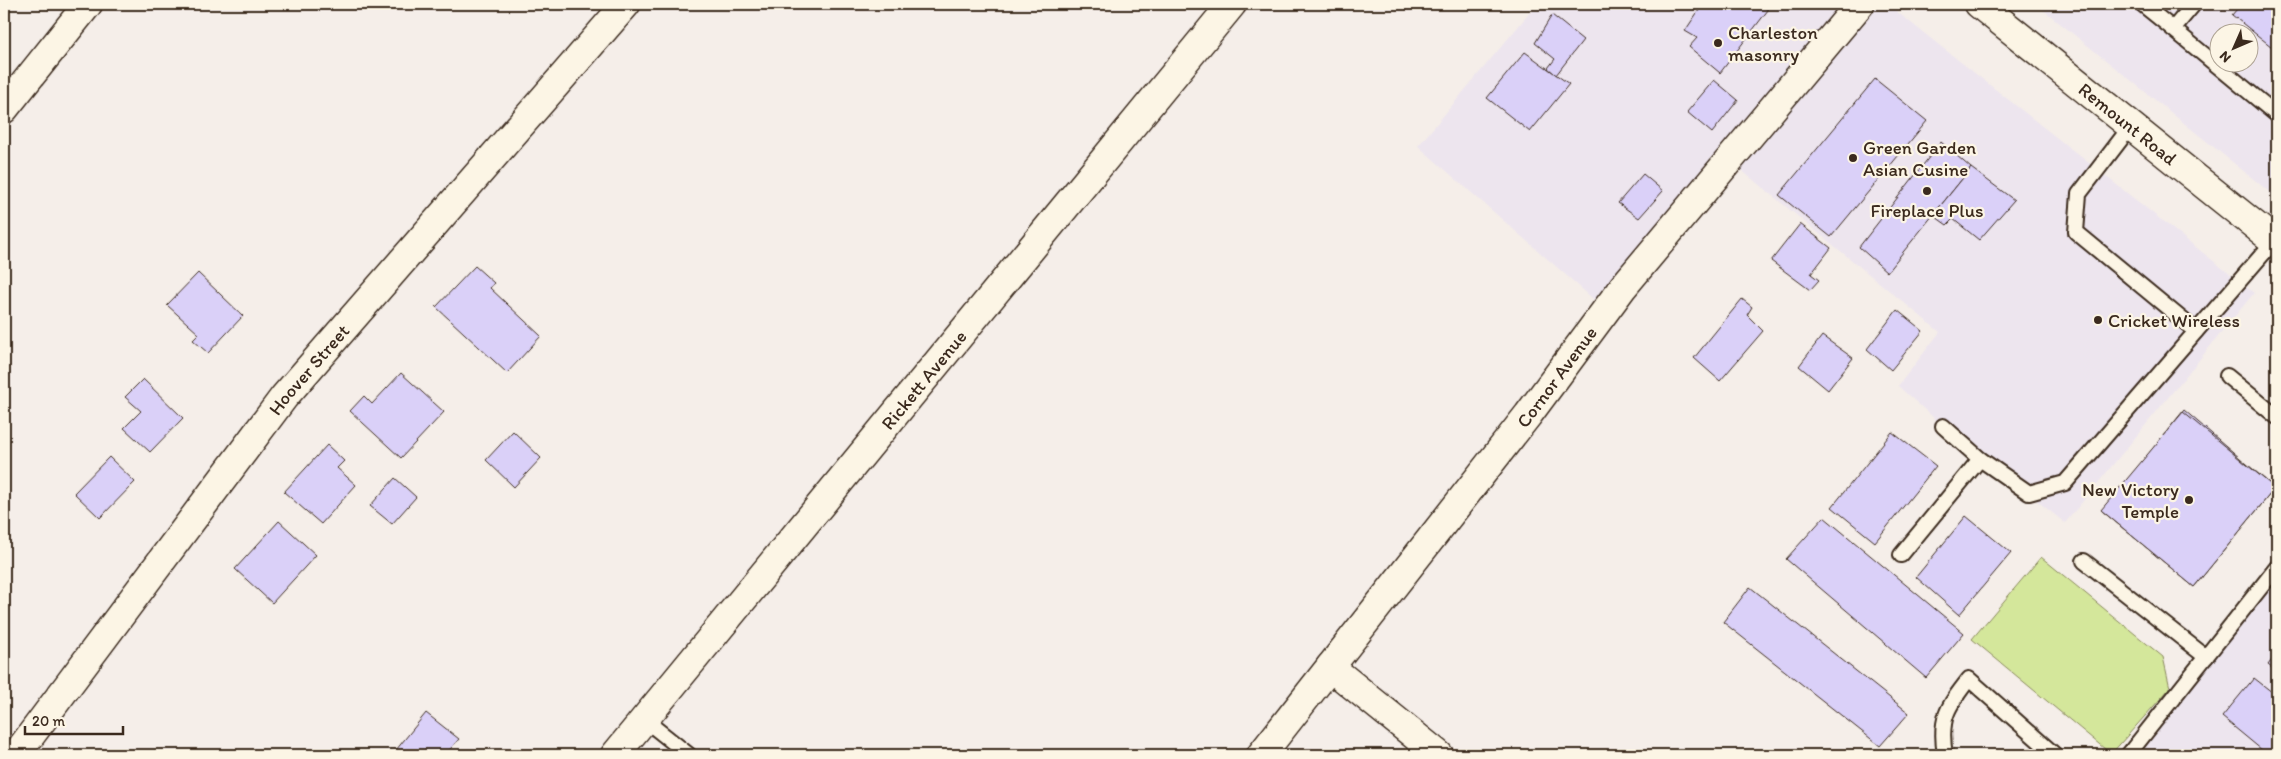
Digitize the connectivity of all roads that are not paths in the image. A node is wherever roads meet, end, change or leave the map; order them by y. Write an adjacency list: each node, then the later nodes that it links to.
1 (88, 4): 9 (street)
2 (626, 4): 24 (street, Hoover Street)
3 (1232, 4): 23 (street, Rickett Avenue)
4 (1860, 4): 22 (street, Cornor Avenue)
5 (1979, 4): 11 (street, Remount Road)
6 (2142, 4): 8 (lane)
7 (2194, 4): 8 (lane)
8 (2173, 29): 10 (lane)
9 (4, 109)
10 (2277, 115)
11 (2132, 126): 12 (street, Remount Road); 13 (lane)
12 (2276, 241): 13 (lane)
13 (2196, 331): 17 (lane)
14 (2227, 376): 15 (lane)
15 (2277, 416)
16 (1943, 426): 17 (lane)
17 (1980, 459): 18 (lane)
18 (1901, 555)
19 (2084, 562): 21 (lane)
20 (2277, 567): 21 (lane)
21 (2206, 657): 31 (lane)
22 (1330, 667): 27 (street, Cornor Avenue); 28 (street)
23 (644, 720): 25 (street, Rickett Avenue); 26 (lane)
24 (16, 755)
25 (615, 755)
26 (689, 755)
27 (1261, 755)
28 (1438, 755)
29 (1945, 755): 30 (lane)
30 (2055, 755)
31 (2128, 755)

